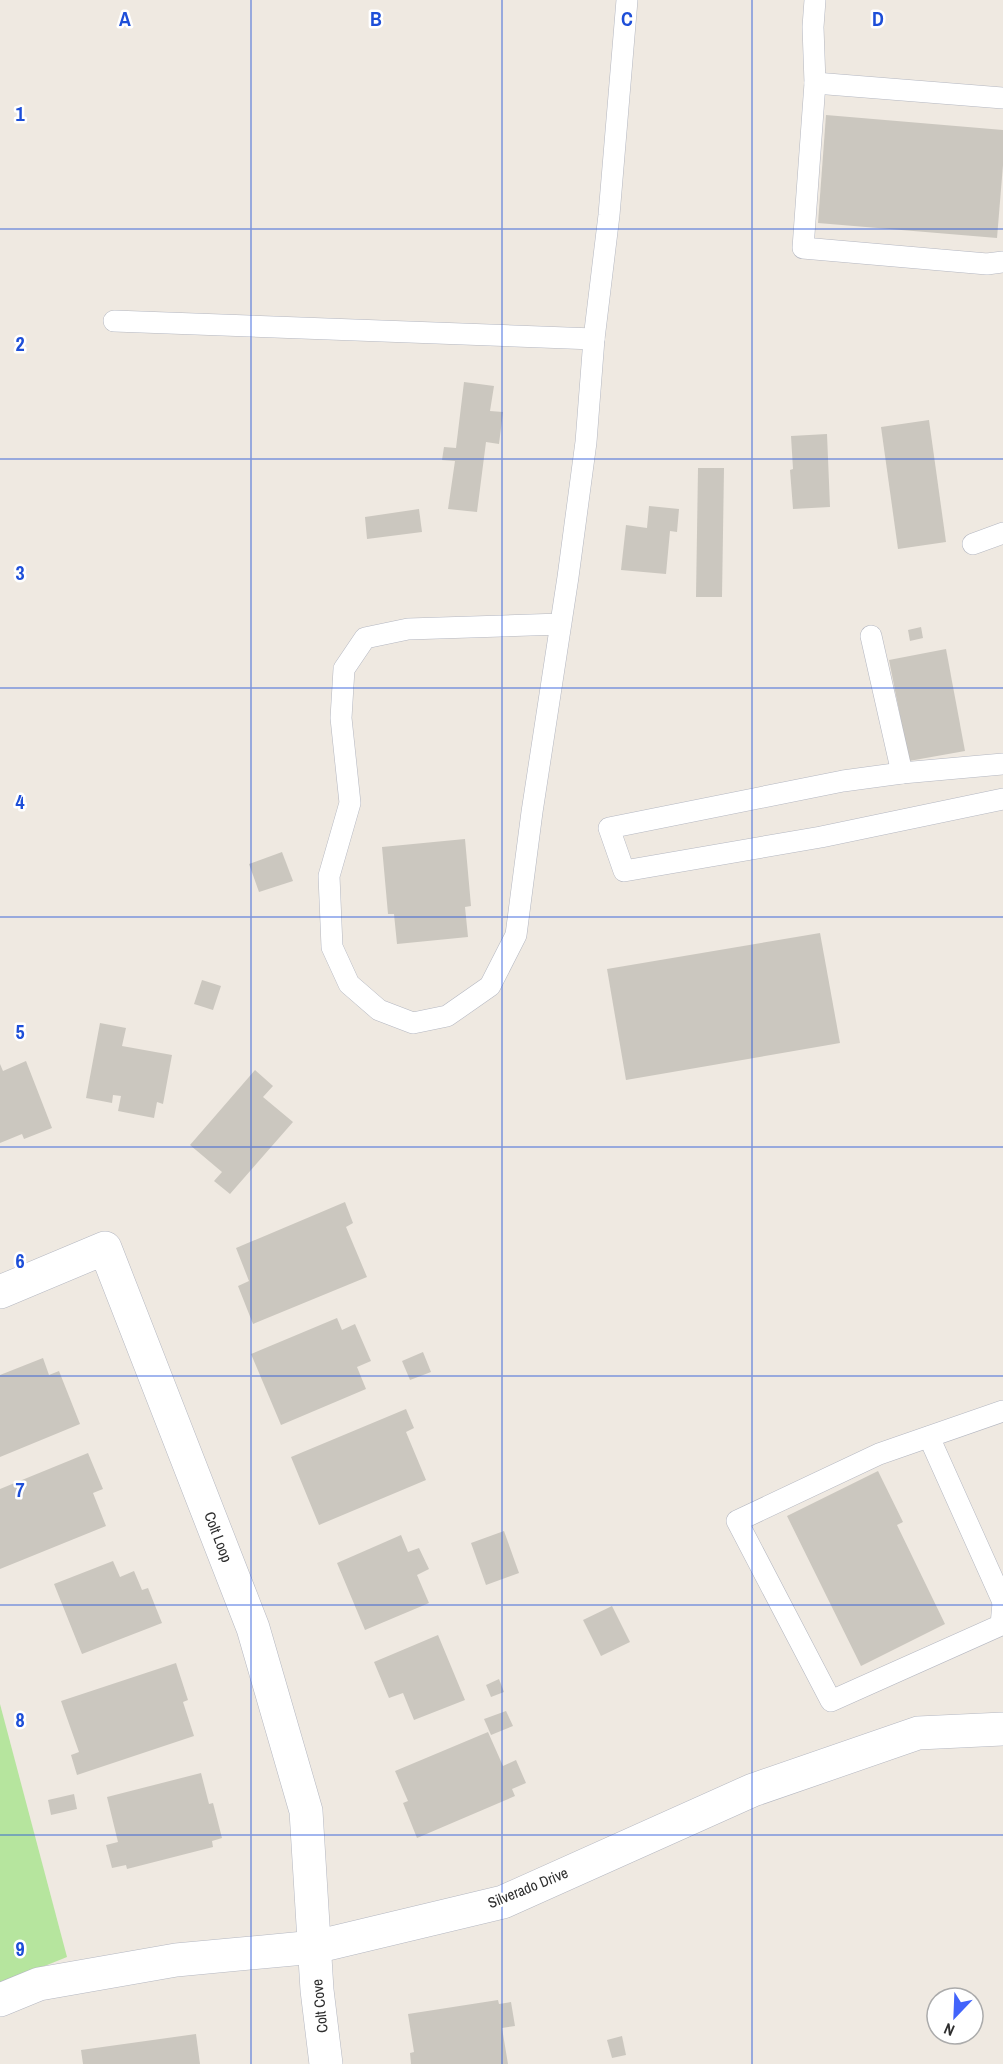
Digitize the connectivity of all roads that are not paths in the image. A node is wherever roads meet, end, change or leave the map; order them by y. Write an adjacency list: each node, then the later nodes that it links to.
1 (627, 0): 7 (lane)
2 (815, 0): 3 (lane)
3 (815, 83): 4 (lane); 5 (lane)
4 (1003, 98)
5 (1003, 262)
6 (114, 321): 7 (lane)
7 (594, 339): 10 (lane)
8 (1003, 533): 9 (lane)
9 (973, 544)
10 (561, 624): 10 (lane)
11 (871, 636): 13 (lane)
12 (1003, 764): 13 (lane)
13 (902, 773): 14 (lane)
14 (1003, 799)
15 (0, 1292): 20 (street, Colt Loop)
16 (1003, 1412): 17 (lane)
17 (928, 1437): 18 (lane); 18 (lane)
18 (1003, 1602)
19 (1003, 1729): 20 (street, Silverado Drive)
20 (315, 1947): 21 (street, Silverado Drive); 22 (street, Colt Cove)
21 (0, 2000)
22 (326, 2064)

